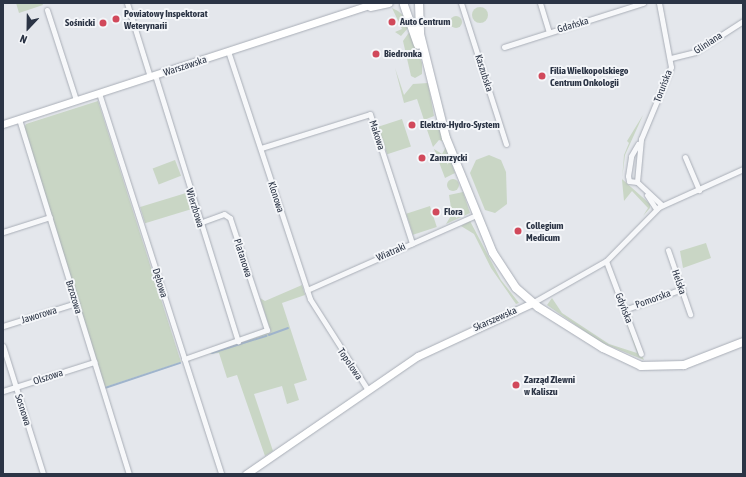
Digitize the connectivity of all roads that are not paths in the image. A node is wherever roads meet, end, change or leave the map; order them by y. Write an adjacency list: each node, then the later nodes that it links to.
1 (127, 3): 18 (street, Wierzbowa)
2 (376, 3): 10 (main road, Warszawska)
3 (388, 3): 10 (main road, Warszawska)
4 (418, 3): 9 (main road); 17 (main road)
5 (461, 3): 24 (street, Kaszubska)
6 (540, 3): 13 (street)
7 (643, 3): 13 (street, Gdańska)
8 (659, 3): 16 (street, Toruńska)
9 (403, 4): 17 (main road)
10 (366, 7): 15 (main road, Warszawska)
11 (48, 10): 20 (street)
12 (743, 21): 16 (street, Gliniana)
13 (549, 32): 14 (street, Gdańska)
14 (504, 46)
15 (228, 52): 18 (main road, Warszawska); 25 (street, Klonowa)
16 (671, 58): 23 (street, Toruńska)
17 (427, 68): 35 (main road)
18 (152, 76): 19 (main road, Warszawska); 37 (street, Wierzbowa)
19 (99, 93): 20 (main road, Warszawska); 54 (street, Dębowa)
20 (76, 100): 21 (main road, Warszawska)
21 (19, 119): 22 (main road, Warszawska); 36 (street, Brzozowa)
22 (3, 124)
23 (640, 142): 27 (street, Toruńska); 28 (street, Toruńska)
24 (506, 144)
25 (260, 148): 39 (street, Makowa); 43 (street, Klonowa)
26 (685, 158): 31 (street)
27 (629, 162): 28 (street); 30 (street)
28 (638, 163): 30 (street, Toruńska)
29 (743, 169): 31 (street, Skarszewska)
30 (637, 182): 32 (street)
31 (699, 190): 33 (street, Skarszewska)
32 (645, 192): 33 (street); 34 (street)
33 (662, 205): 34 (street, Skarszewska)
34 (656, 209): 41 (street, Skarszewska)
35 (476, 215): 39 (street, Wiatraki); 45 (main road)
36 (50, 217): 38 (street); 44 (street, Brzozowa)
37 (199, 222): 50 (street, Wierzbowa); 50 (street, Platanowa)
38 (3, 232)
39 (412, 243): 43 (street, Wiatraki)
40 (668, 250): 42 (street, Helska)
41 (606, 261): 45 (street, Skarszewska); 46 (street, Gdyńska)
42 (682, 289): 46 (street, Pomorska); 47 (street, Helska)
43 (307, 290): 49 (street, Klonowa)
44 (76, 303): 48 (street, Jaworowa); 55 (street, Brzozowa)
45 (532, 303): 51 (main road); 57 (main road, Skarszewska)
46 (624, 310): 53 (street, Gdyńska)
47 (690, 314)
48 (3, 326)
49 (333, 338): 57 (street, Topolowa)
50 (238, 341): 54 (street)
51 (743, 343)
52 (3, 346): 56 (street, Sosnowa)
53 (642, 354)
54 (184, 359): 61 (street, Dębowa)
55 (94, 362): 56 (street, Olszowa); 60 (street, Brzozowa)
56 (15, 387): 58 (street, Olszowa); 59 (street, Sosnowa)
57 (368, 390): 62 (main road, Skarszewska)
58 (3, 391)
59 (43, 474)
60 (129, 474)
61 (221, 474)
62 (246, 474)

